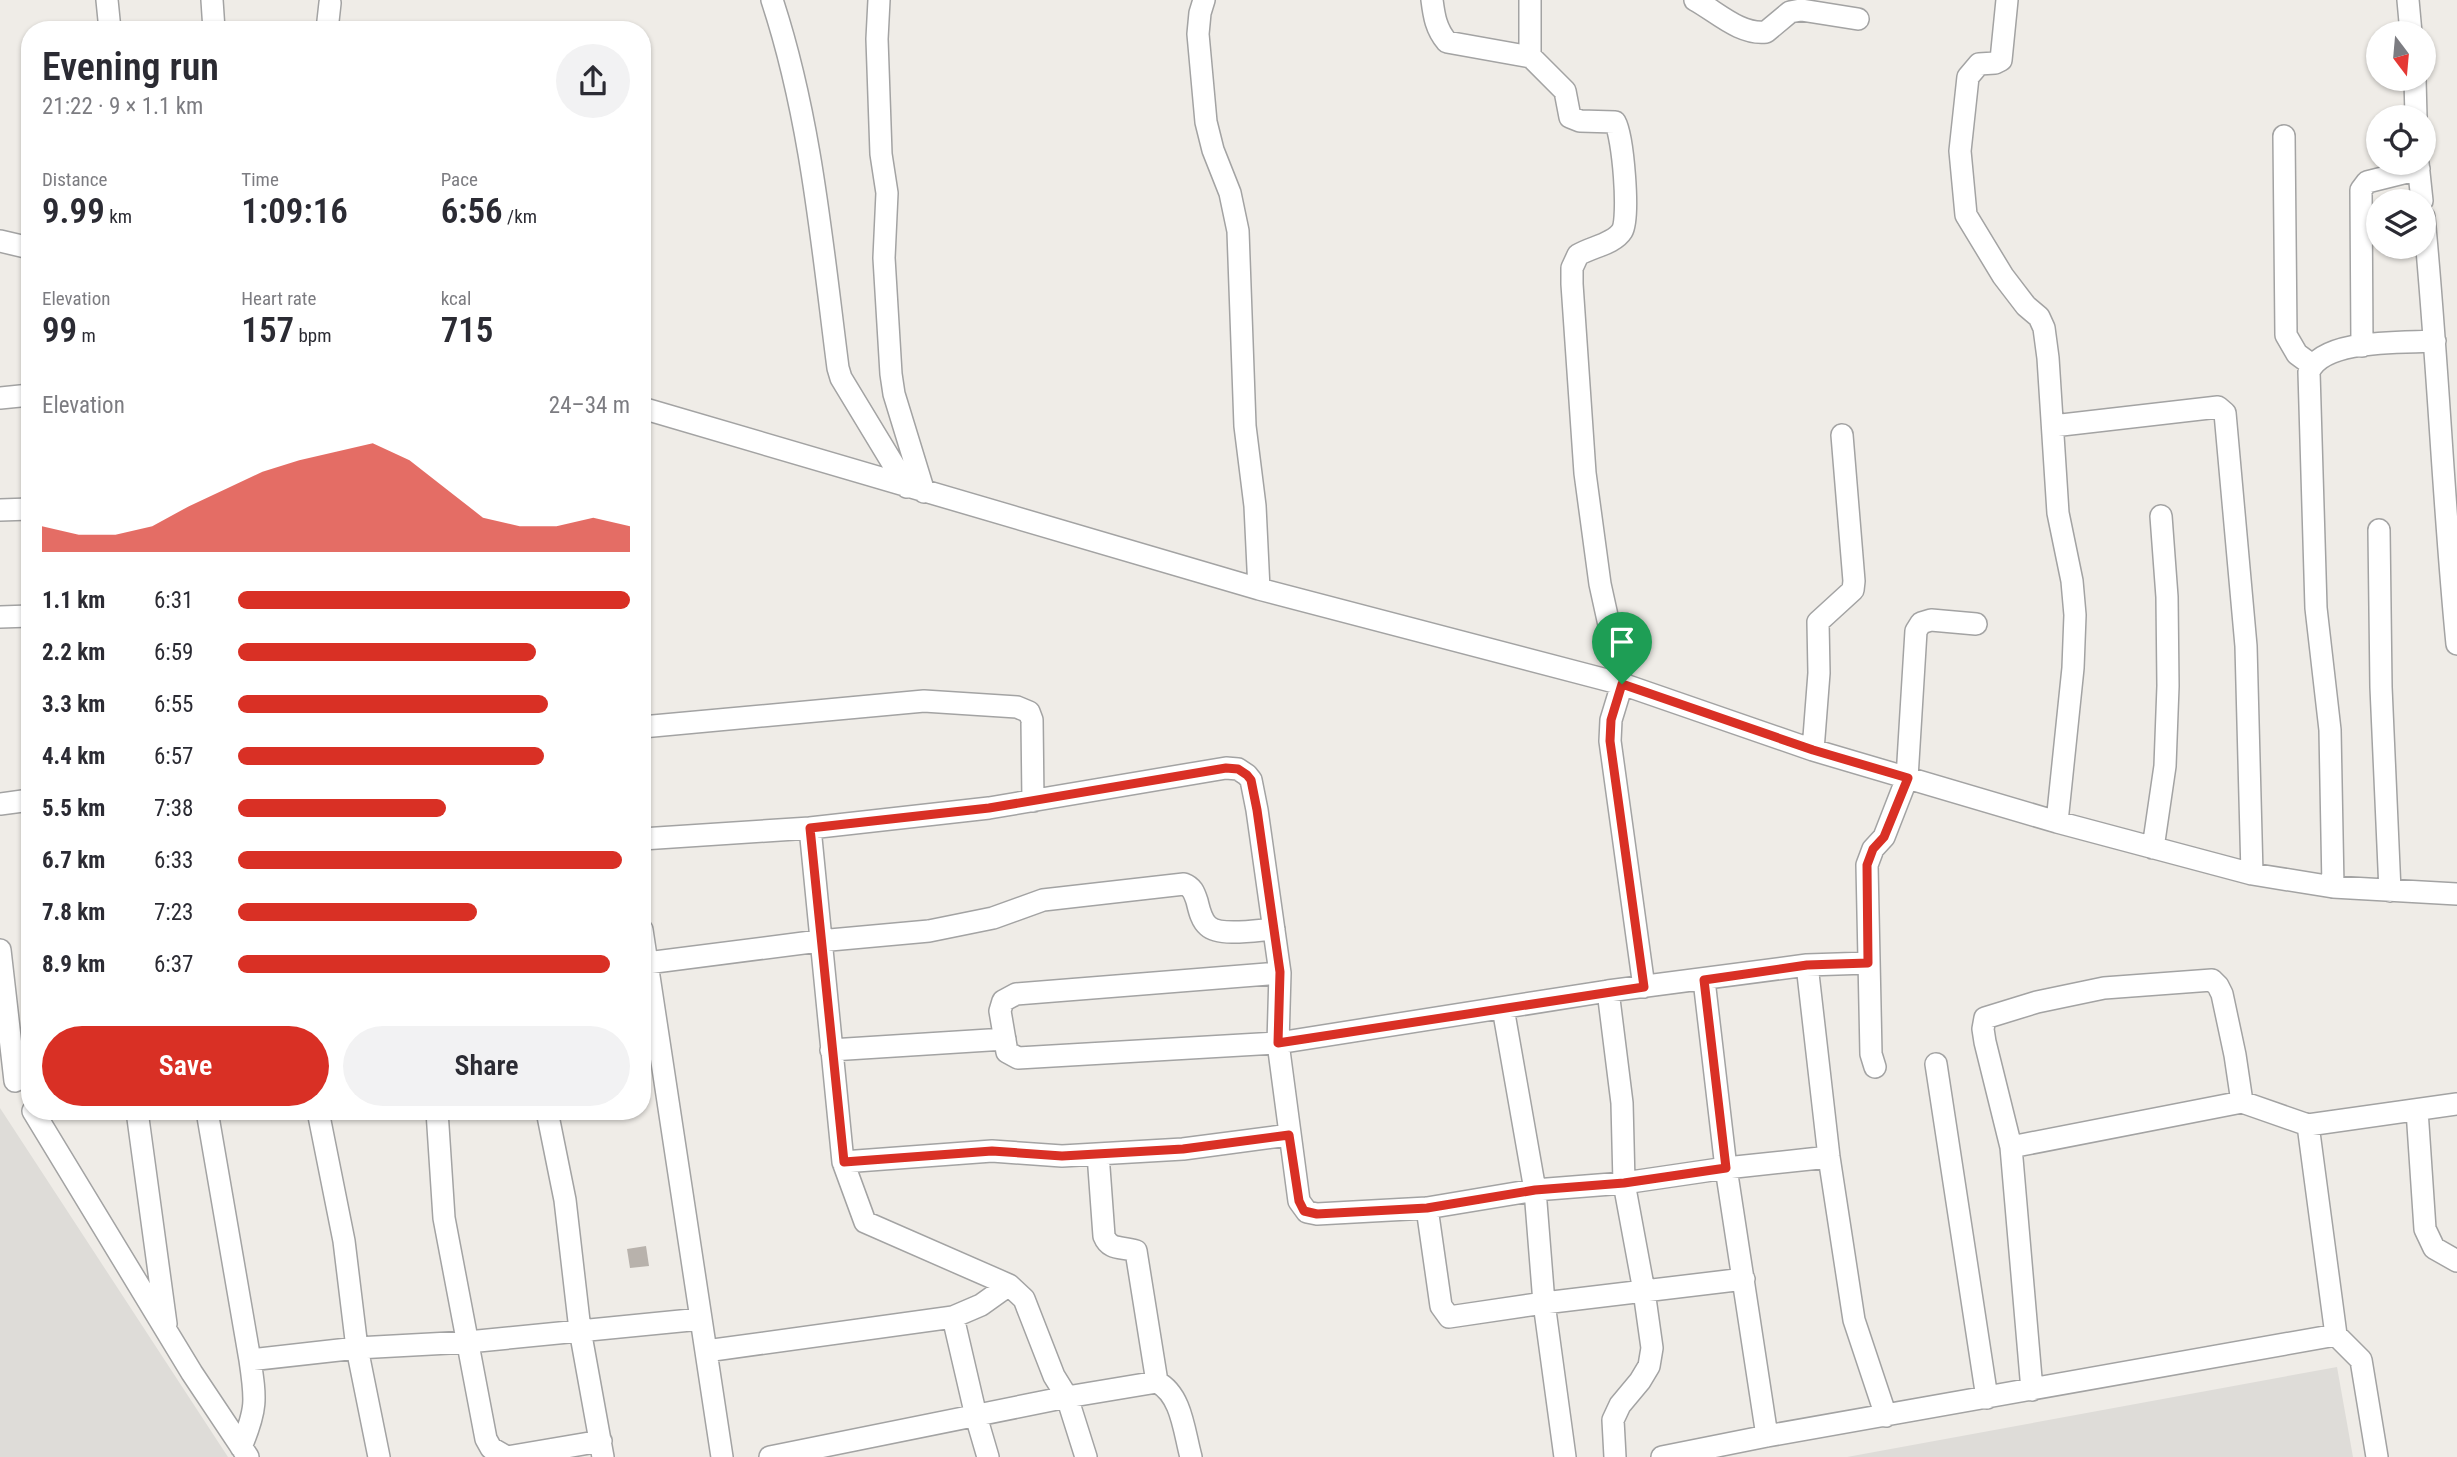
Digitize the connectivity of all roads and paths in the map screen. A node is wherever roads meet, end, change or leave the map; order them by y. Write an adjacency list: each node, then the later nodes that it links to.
1 (107, 0): 13 (street)
2 (212, 0): 14 (street)
3 (772, 0): 31 (street)
4 (879, 0): 31 (street)
5 (1204, 0): 36 (street)
6 (1432, 0): 17 (street)
7 (1530, 0): 17 (street)
8 (1695, 0): 12 (street)
9 (2007, 0): 29 (street)
10 (2408, 0): 16 (street)
11 (330, 3): 15 (street)
12 (1858, 19)
13 (109, 21)
14 (213, 21)
15 (328, 21)
16 (2410, 21)
17 (1531, 57): 41 (street)
18 (2284, 136): 25 (street)
19 (2390, 175): 24 (street)
20 (0, 242): 21 (street)
21 (21, 246)
22 (2428, 259): 23 (street)
23 (2435, 341): 24 (street); 40 (street)
24 (2362, 346): 25 (street)
25 (2312, 365): 53 (street)
26 (21, 396): 27 (street)
27 (0, 398)
28 (651, 411): 31 (street)
29 (2053, 426): 48 (street); 52 (street)
30 (1842, 435): 43 (street)
31 (916, 489): 36 (street)
32 (21, 509): 33 (street)
33 (0, 510)
34 (2161, 516): 51 (street)
35 (2379, 530): 54 (street)
36 (1259, 589): 41 (street)
37 (21, 616): 38 (street)
38 (0, 617)
39 (1976, 624): 44 (street)
40 (2457, 644)
41 (1622, 684): 43 (street); 64 (street)
42 (651, 726): 46 (street)
43 (1813, 750): 44 (street)
44 (1908, 778): 48 (street); 60 (street)
45 (21, 801): 47 (street)
46 (1033, 801): 49 (street); 56 (street)
47 (0, 804)
48 (2057, 822): 51 (street)
49 (810, 828): 50 (street); 57 (street)
50 (651, 838)
51 (2153, 848): 52 (street)
52 (2252, 874): 53 (street)
53 (2333, 887): 54 (street)
54 (2390, 891): 55 (street)
55 (2457, 894)
56 (1274, 929): 57 (street); 62 (street)
57 (819, 941): 59 (street); 70 (street)
58 (0, 950): 74 (street)
59 (651, 962)
60 (1868, 963): 61 (street); 73 (street)
61 (1807, 965): 63 (street); 89 (street)
62 (1280, 972): 67 (street); 68 (street)
63 (1704, 980): 64 (street); 91 (street)
64 (1644, 987): 65 (street)
65 (1608, 991): 66 (street); 92 (street)
66 (1503, 1008): 68 (street); 93 (street)
67 (1004, 1039): 68 (street); 70 (street)
68 (1278, 1043): 86 (street)
69 (651, 1049): 101 (street)
70 (831, 1050): 90 (street)
71 (0, 1056): 74 (street)
72 (1936, 1064): 112 (street)
73 (1874, 1067)
74 (15, 1081): 75 (street)
75 (21, 1091)
76 (2242, 1102): 85 (street); 87 (street); 87 (street)
77 (2457, 1104): 78 (street)
78 (2417, 1111): 85 (street); 95 (street)
79 (38, 1120): 103 (street)
80 (138, 1120): 103 (street)
81 (209, 1120): 108 (street)
82 (320, 1120): 106 (street)
83 (438, 1120): 105 (street)
84 (549, 1120): 102 (street)
85 (2308, 1125): 104 (street)
86 (1289, 1135): 88 (street); 94 (street)
87 (2011, 1147): 110 (street)
88 (1098, 1154): 90 (street); 109 (street)
89 (1829, 1157): 91 (street); 114 (street)
90 (844, 1162): 97 (street)
91 (1726, 1168): 92 (street); 96 (street)
92 (1624, 1183): 93 (street); 98 (street)
93 (1535, 1190): 94 (street); 99 (street)
94 (1427, 1208): 99 (street)
95 (2457, 1261)
96 (1744, 1279): 98 (street); 115 (street)
97 (1009, 1285): 100 (street); 111 (street)
98 (1644, 1290): 99 (street); 125 (street)
99 (1544, 1303): 124 (street)
100 (953, 1317): 107 (street); 113 (street)
101 (701, 1319): 102 (street); 107 (street)
102 (580, 1330): 105 (street); 116 (street)
103 (167, 1331): 117 (street)
104 (2336, 1335): 110 (street); 127 (street)
105 (468, 1342): 106 (street); 116 (street)
106 (357, 1348): 108 (street); 118 (street)
107 (706, 1351): 119 (street)
108 (250, 1360): 117 (street)
109 (1157, 1382): 111 (street); 123 (street)
110 (2032, 1390): 112 (street)
111 (1067, 1397): 113 (street); 122 (street)
112 (1987, 1398): 114 (street)
113 (976, 1416): 120 (street); 121 (street)
114 (1886, 1416): 115 (street)
115 (1767, 1436): 126 (street)
116 (602, 1449)
117 (245, 1452)
118 (379, 1457)
119 (722, 1457)
120 (770, 1457)
121 (988, 1457)
122 (1086, 1457)
123 (1191, 1457)
124 (1565, 1457)
125 (1615, 1457)
126 (1662, 1457)
127 (2377, 1457)

